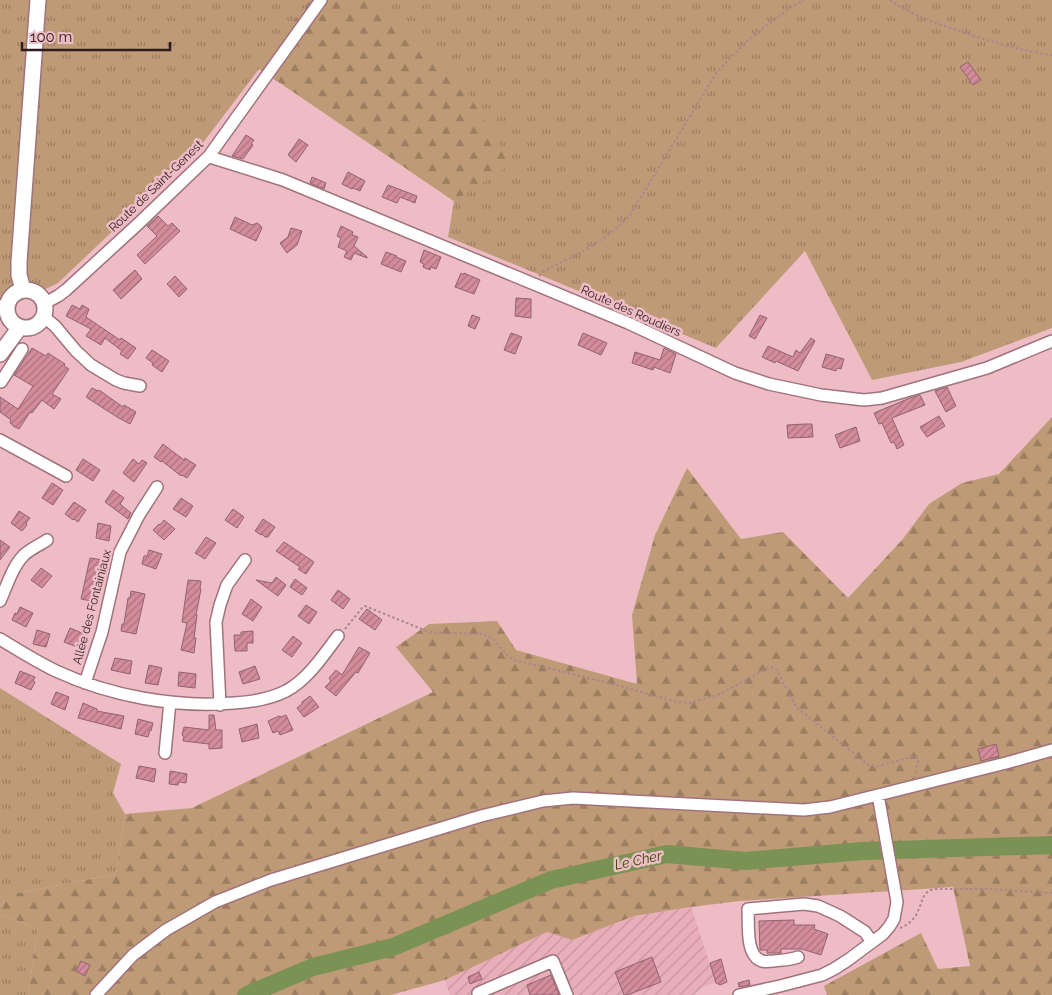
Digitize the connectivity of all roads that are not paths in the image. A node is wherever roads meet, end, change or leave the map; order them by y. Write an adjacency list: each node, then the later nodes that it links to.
1 (38, 0): 4 (main road)
2 (321, 0): 3 (street, Route de Saint-Genest)
3 (209, 156): 6 (street, Route de Saint-Genest); 8 (street, Route des Roudiers)
4 (23, 290): 5 (main road); 6 (main road)
5 (4, 306): 7 (main road)
6 (44, 310): 7 (main road); 12 (street)
7 (20, 327): 10 (main road)
8 (1052, 341)
9 (22, 349): 11 (street)
10 (0, 354)
11 (0, 382)
12 (140, 386)
13 (0, 440): 14 (street)
14 (66, 476)
15 (157, 487): 21 (street, Allée des Fontainiaux)
16 (47, 540): 18 (street)
17 (245, 560): 23 (street)
18 (0, 602)
19 (338, 636): 23 (street)
20 (0, 639): 21 (street)
21 (85, 683): 22 (street)
22 (170, 702): 23 (street); 25 (street)
23 (220, 705)
24 (1052, 750): 26 (street)
25 (165, 753)
26 (878, 795): 27 (street); 30 (street)
27 (872, 942): 28 (street); 32 (street)
28 (798, 957)
29 (478, 993): 31 (street)
30 (96, 995)
31 (567, 995)
32 (739, 995)

